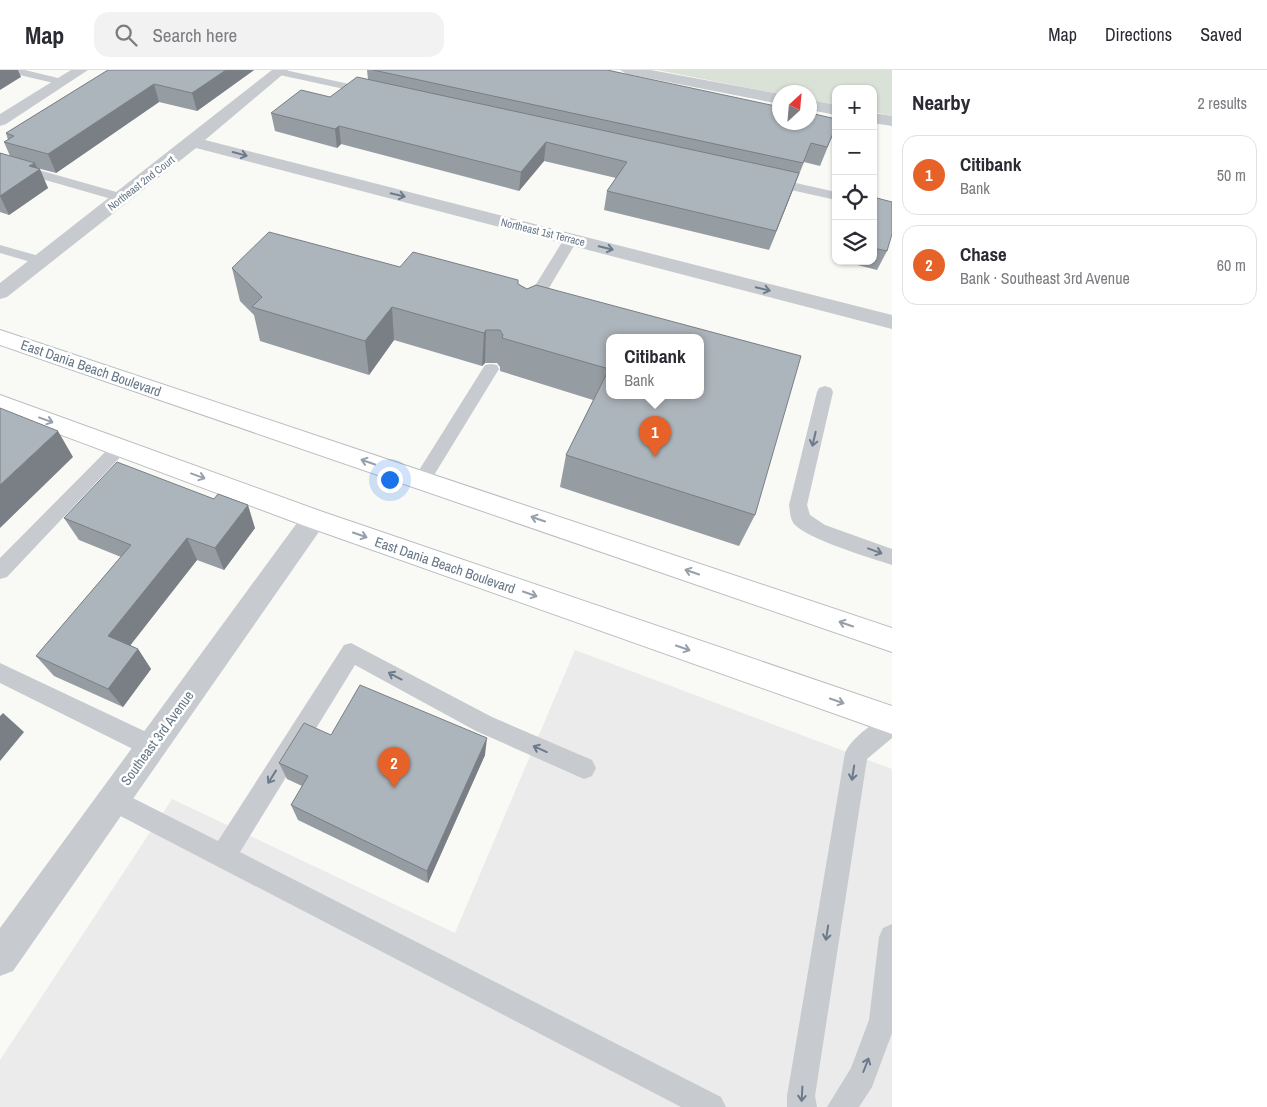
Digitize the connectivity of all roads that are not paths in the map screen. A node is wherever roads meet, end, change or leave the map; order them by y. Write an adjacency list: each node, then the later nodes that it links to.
1 (11, 70): 5 (lane)
2 (81, 70): 5 (street)
3 (627, 70): 7 (street)
4 (280, 71): 6 (lane); 13 (street, Northeast 2nd Court)
5 (62, 82): 11 (street)
6 (384, 95)
7 (772, 97)
8 (817, 106): 9 (street)
9 (832, 109)
10 (877, 119): 12 (street)
11 (0, 121)
12 (892, 121)
13 (193, 142): 17 (street, Northeast 2nd Court); 18 (street, Northeast 1st Terrace, one-way to 18)
14 (0, 163): 17 (lane)
15 (759, 179): 16 (lane)
16 (832, 195)
17 (122, 198): 20 (street, Northeast 2nd Court)
18 (571, 239): 22 (lane); 23 (street, Northeast 1st Terrace, one-way to 23)
19 (0, 249): 20 (lane)
20 (41, 261): 21 (street, Northeast 2nd Court)
21 (0, 293)
22 (524, 316)
23 (892, 322)
24 (0, 337): 29 (main road, East Dania Beach Boulevard, one-way to 24)
25 (491, 369): 29 (lane)
26 (825, 392): 31 (lane, one-way to 31)
27 (0, 403): 28 (main road, East Dania Beach Boulevard, one-way to 28)
28 (120, 447): 30 (main road, East Dania Beach Boulevard, one-way to 30); 32 (lane)
29 (422, 480): 33 (main road, East Dania Beach Boulevard, one-way to 29)
30 (314, 519): 35 (main road, East Dania Beach Boulevard, one-way to 35); 37 (street, Southeast 3rd Avenue)
31 (892, 557)
32 (0, 571)
33 (892, 640)
34 (0, 673): 37 (lane)
35 (892, 720)
36 (892, 724): 44 (lane, one-way to 44)
37 (151, 746): 39 (street, Southeast 3rd Avenue)
38 (584, 768): 40 (lane, one-way to 40)
39 (113, 800): 40 (lane); 42 (street, Southeast 3rd Avenue)
40 (223, 856): 43 (lane)
41 (892, 937): 45 (lane, one-way to 41)
42 (0, 958)
43 (711, 1107)
44 (802, 1107)
45 (842, 1107)

